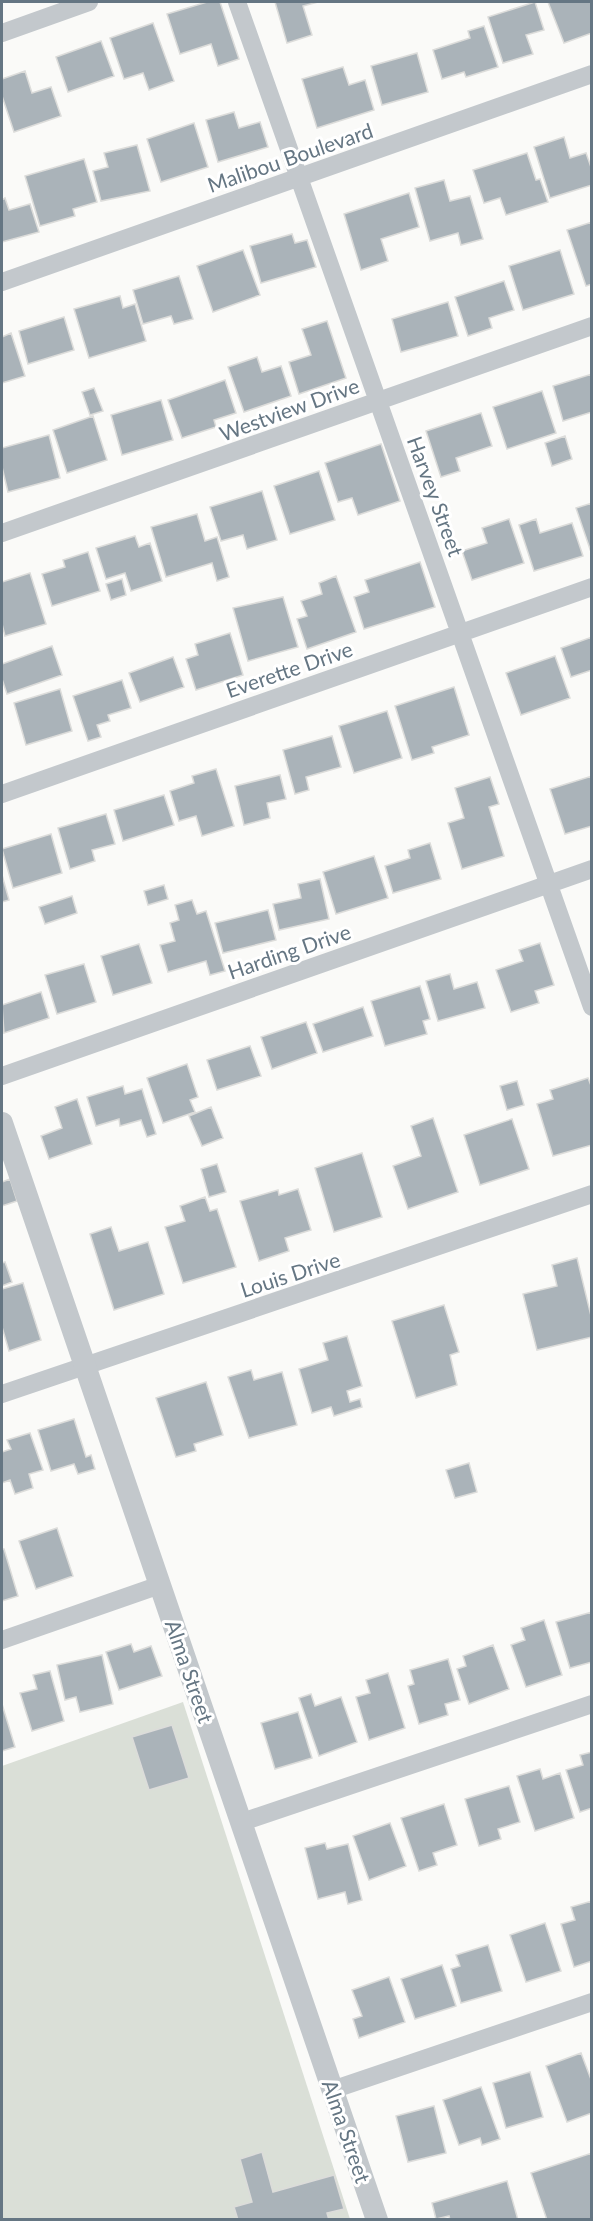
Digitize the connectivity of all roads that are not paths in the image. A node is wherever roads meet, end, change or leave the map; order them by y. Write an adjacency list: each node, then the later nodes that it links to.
1 (89, 2): 3 (street)
2 (237, 2): 5 (street, Harvey Street)
3 (2, 33)
4 (591, 74): 5 (street, Malibou Boulevard)
5 (298, 177): 6 (street, Malibou Boulevard); 8 (street, Harvey Street)
6 (2, 282)
7 (591, 326): 8 (street, Westview Drive)
8 (378, 400): 9 (street, Westview Drive); 11 (street, Harvey Street)
9 (2, 533)
10 (591, 587): 11 (street, Everette Drive)
11 (461, 633): 12 (street, Everette Drive); 14 (street, Harvey Street)
12 (2, 794)
13 (591, 869): 14 (street, Harding Drive)
14 (549, 884): 15 (street, Harvey Street); 16 (street, Harding Drive)
15 (591, 1007)
16 (2, 1076)
17 (2, 1123): 19 (street, Alma Street)
18 (591, 1194): 19 (street, Louis Drive)
19 (85, 1366): 20 (street, Louis Drive); 21 (street, Alma Street)
20 (2, 1394)
21 (160, 1585): 22 (street); 24 (street, Alma Street)
22 (2, 1640)
23 (591, 1704): 24 (street)
24 (242, 1822): 26 (street, Alma Street)
25 (591, 2002): 26 (street)
26 (333, 2090): 27 (street, Alma Street)
27 (377, 2220)

